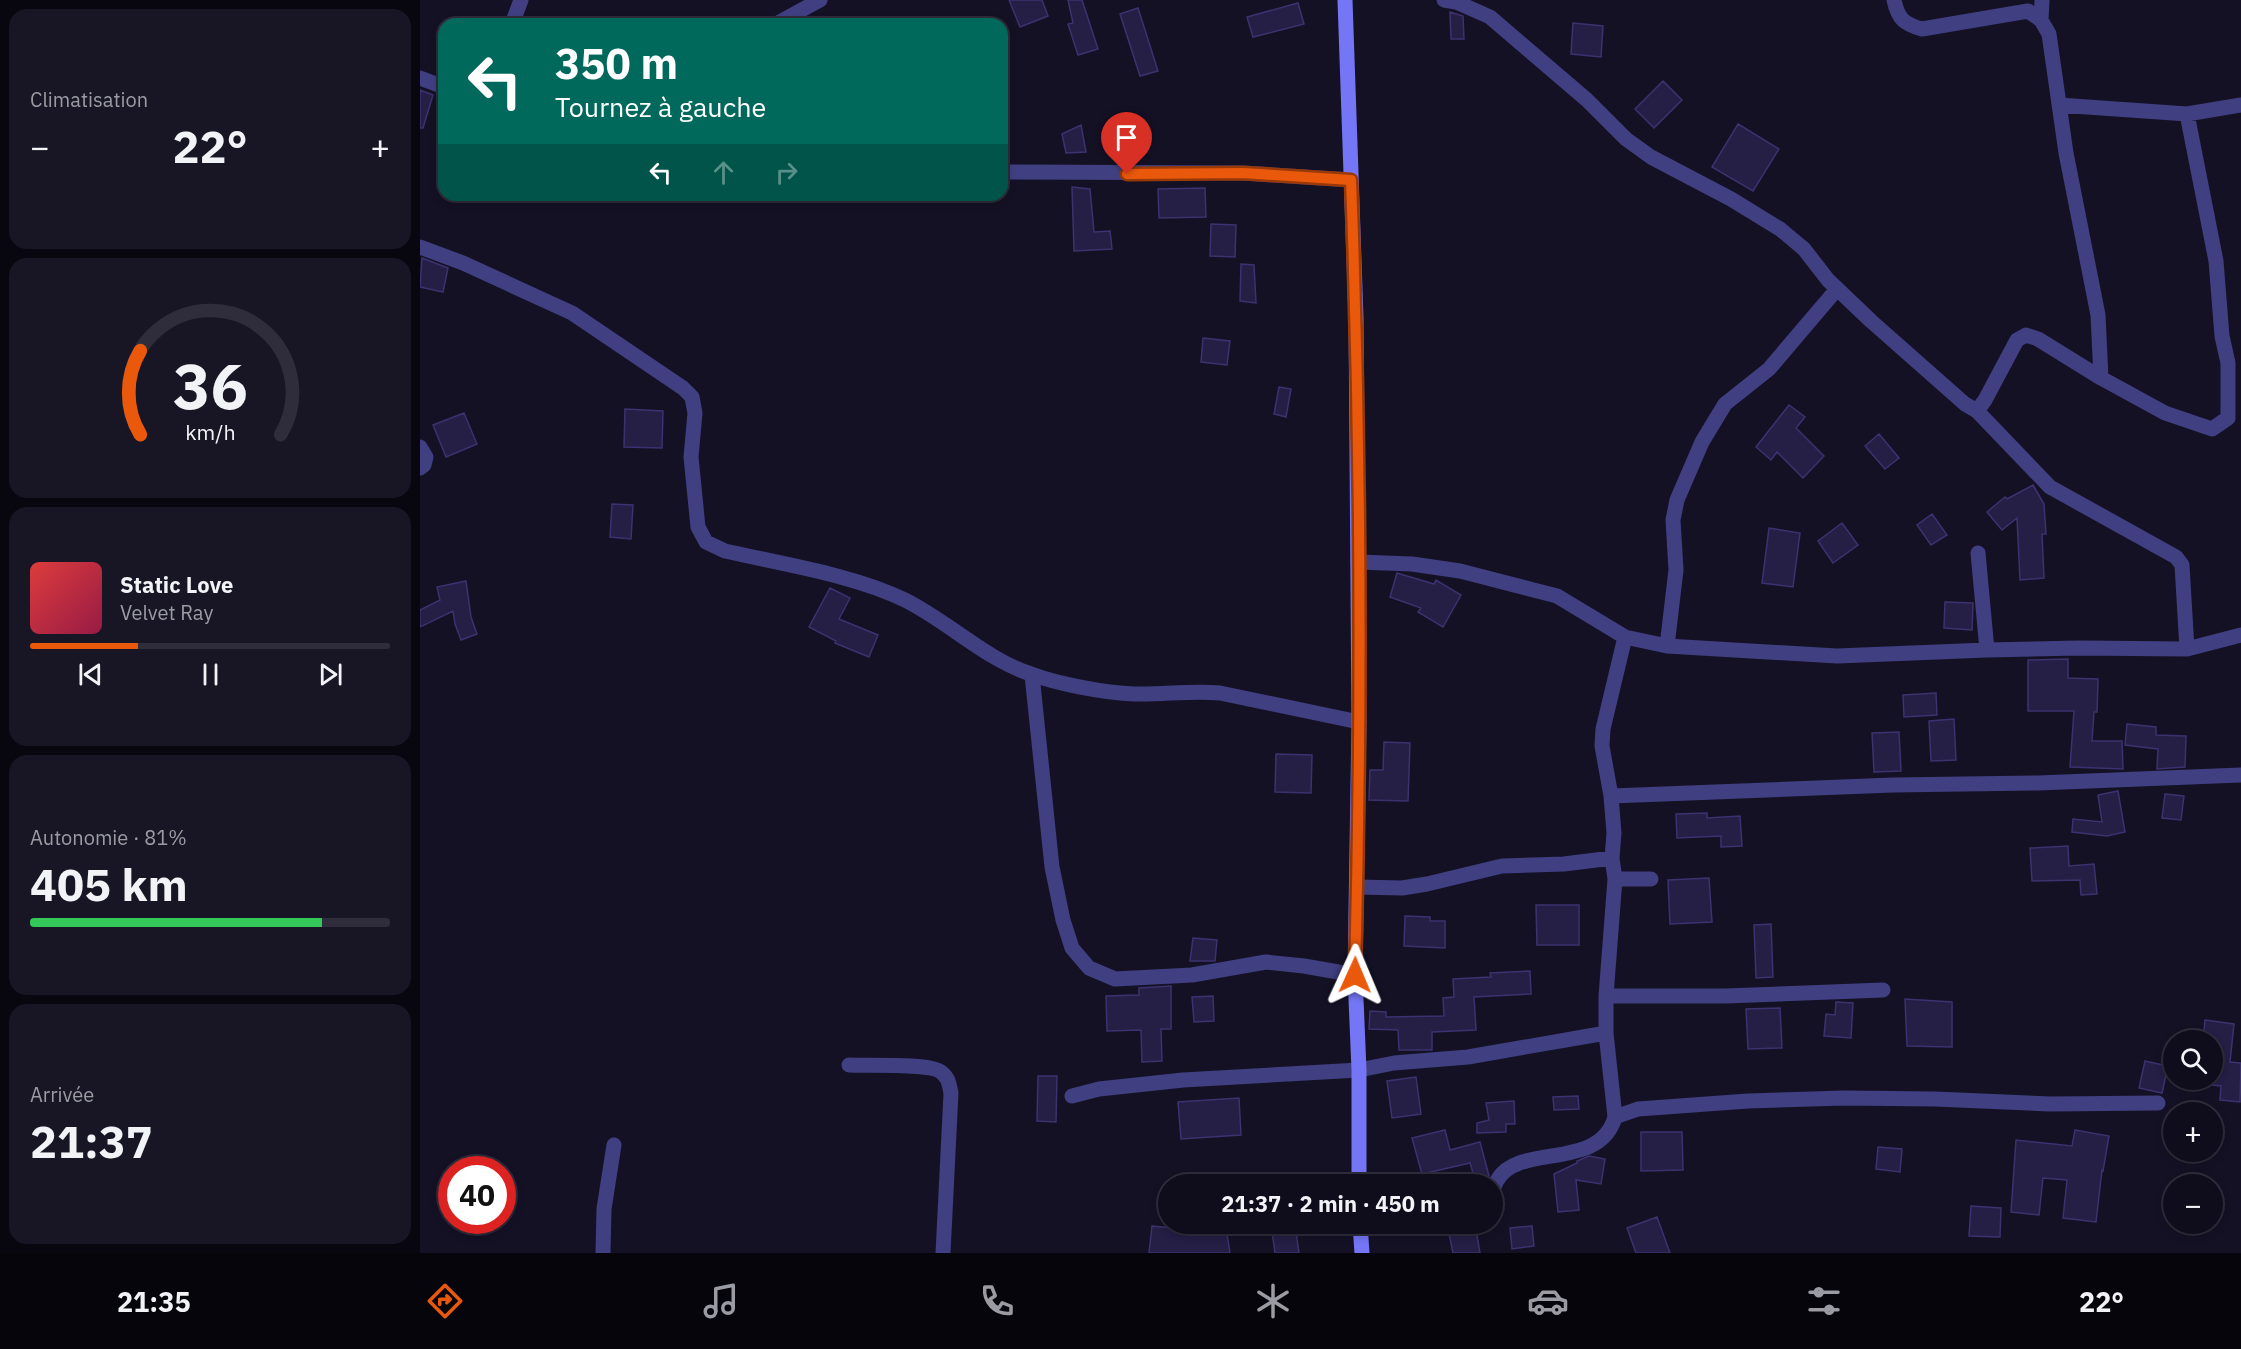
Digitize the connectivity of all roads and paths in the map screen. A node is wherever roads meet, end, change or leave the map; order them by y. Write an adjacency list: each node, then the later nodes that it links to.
1 (521, 0): 7 (street)
2 (820, 0): 8 (street)
3 (1345, 0): 16 (street)
4 (1444, 0): 18 (street)
5 (1894, 0): 9 (street)
6 (2042, 0): 9 (street)
7 (514, 18)
8 (787, 18)
9 (2041, 20): 12 (street)
10 (420, 78): 11 (street)
11 (438, 85)
12 (2059, 105): 14 (street); 19 (street)
13 (2241, 105): 14 (street)
14 (2187, 114): 19 (street)
15 (1008, 172): 16 (street)
16 (1351, 180): 24 (street)
17 (420, 247): 30 (street)
18 (1837, 289): 20 (street); 27 (street)
19 (2101, 378): 20 (street)
20 (1977, 411): 28 (street)
21 (420, 447): 22 (street)
22 (420, 468)
23 (1978, 553): 29 (street)
24 (1358, 562): 26 (street); 31 (street)
25 (2241, 635): 28 (street)
26 (1624, 637): 27 (street); 33 (street)
27 (1667, 646): 29 (street)
28 (2187, 649): 29 (street)
29 (1987, 650)
30 (1032, 675): 31 (street); 38 (street)
31 (1359, 722): 37 (street)
32 (2241, 775): 33 (street)
33 (1611, 796): 34 (street)
34 (1612, 858): 35 (street); 37 (street)
35 (1614, 879): 36 (street); 40 (street)
36 (1651, 879)
37 (1357, 887): 38 (street)
38 (1355, 975): 43 (street)
39 (1883, 990): 40 (street)
40 (1606, 996): 41 (street)
41 (1606, 1034): 43 (street); 46 (street)
42 (849, 1065): 52 (street)
43 (1359, 1070): 44 (street); 48 (street)
44 (1072, 1096)
45 (2158, 1103): 46 (street)
46 (1615, 1117): 49 (street)
47 (614, 1145): 51 (street)
48 (1359, 1174)
49 (1502, 1174)
50 (1361, 1234): 53 (street)
51 (603, 1253)
52 (943, 1253)
53 (1362, 1253)

